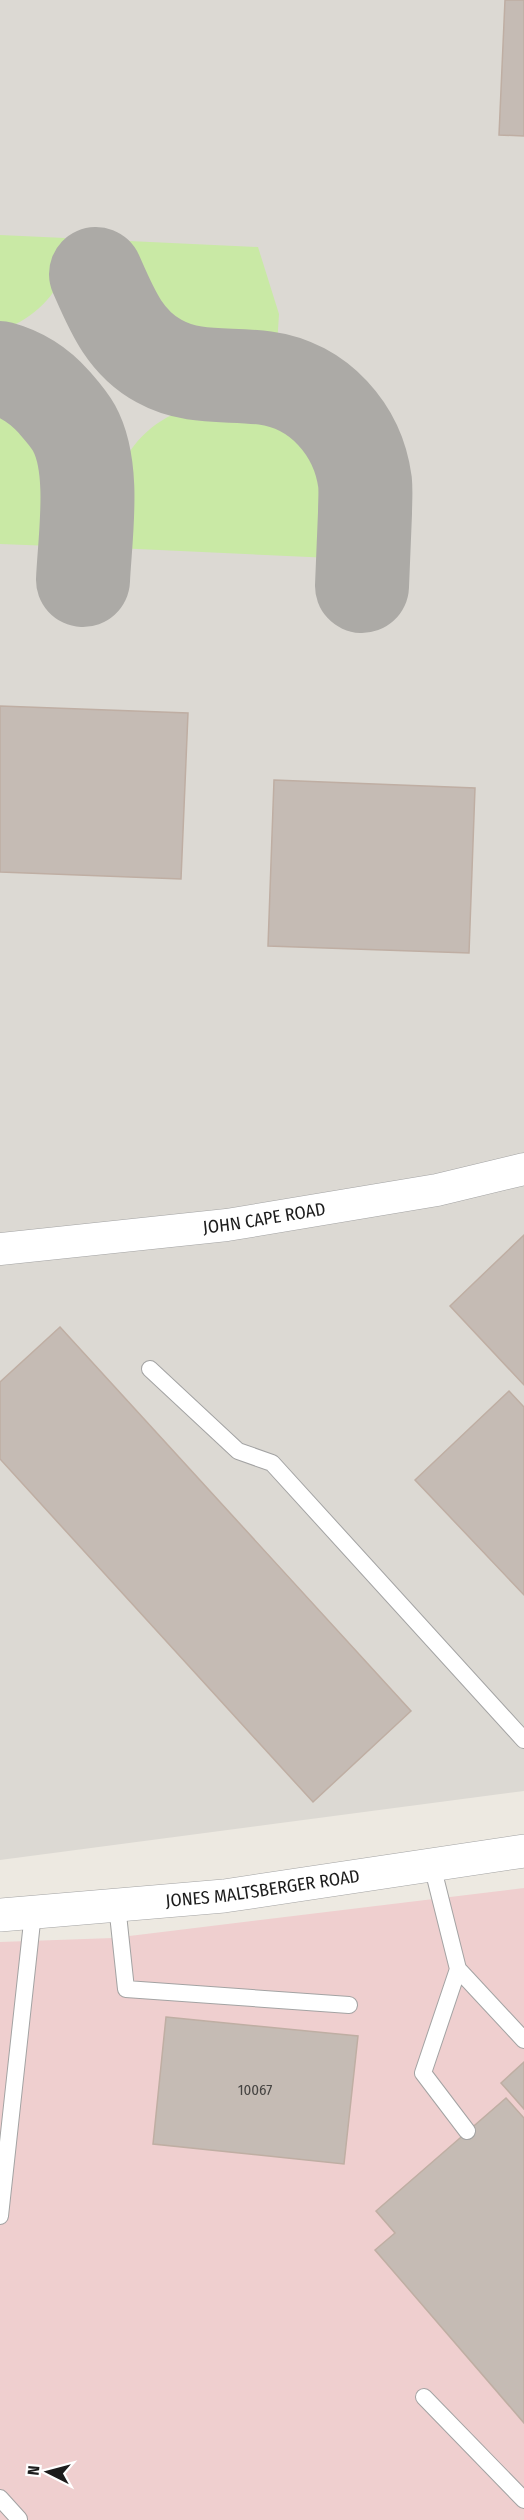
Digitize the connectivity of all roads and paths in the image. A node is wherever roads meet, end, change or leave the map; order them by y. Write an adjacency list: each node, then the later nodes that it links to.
1 (524, 1169): 2 (street, JOHN CAPE ROAD)
2 (0, 1249)
3 (150, 1369): 4 (lane)
4 (524, 1740)
5 (524, 1851): 6 (street, JONES MALTSBERGER ROAD)
6 (432, 1865): 7 (street, JONES MALTSBERGER ROAD); 10 (lane)
7 (117, 1905): 8 (street, JONES MALTSBERGER ROAD); 11 (lane)
8 (33, 1913): 9 (street, JONES MALTSBERGER ROAD); 14 (lane)
9 (0, 1915)
10 (458, 1968): 12 (lane); 13 (lane)
11 (349, 2005)
12 (524, 2040)
13 (467, 2131)
14 (0, 2216)
15 (424, 2397): 17 (lane)
16 (0, 2498): 18 (lane)
17 (524, 2500)
18 (19, 2519)

